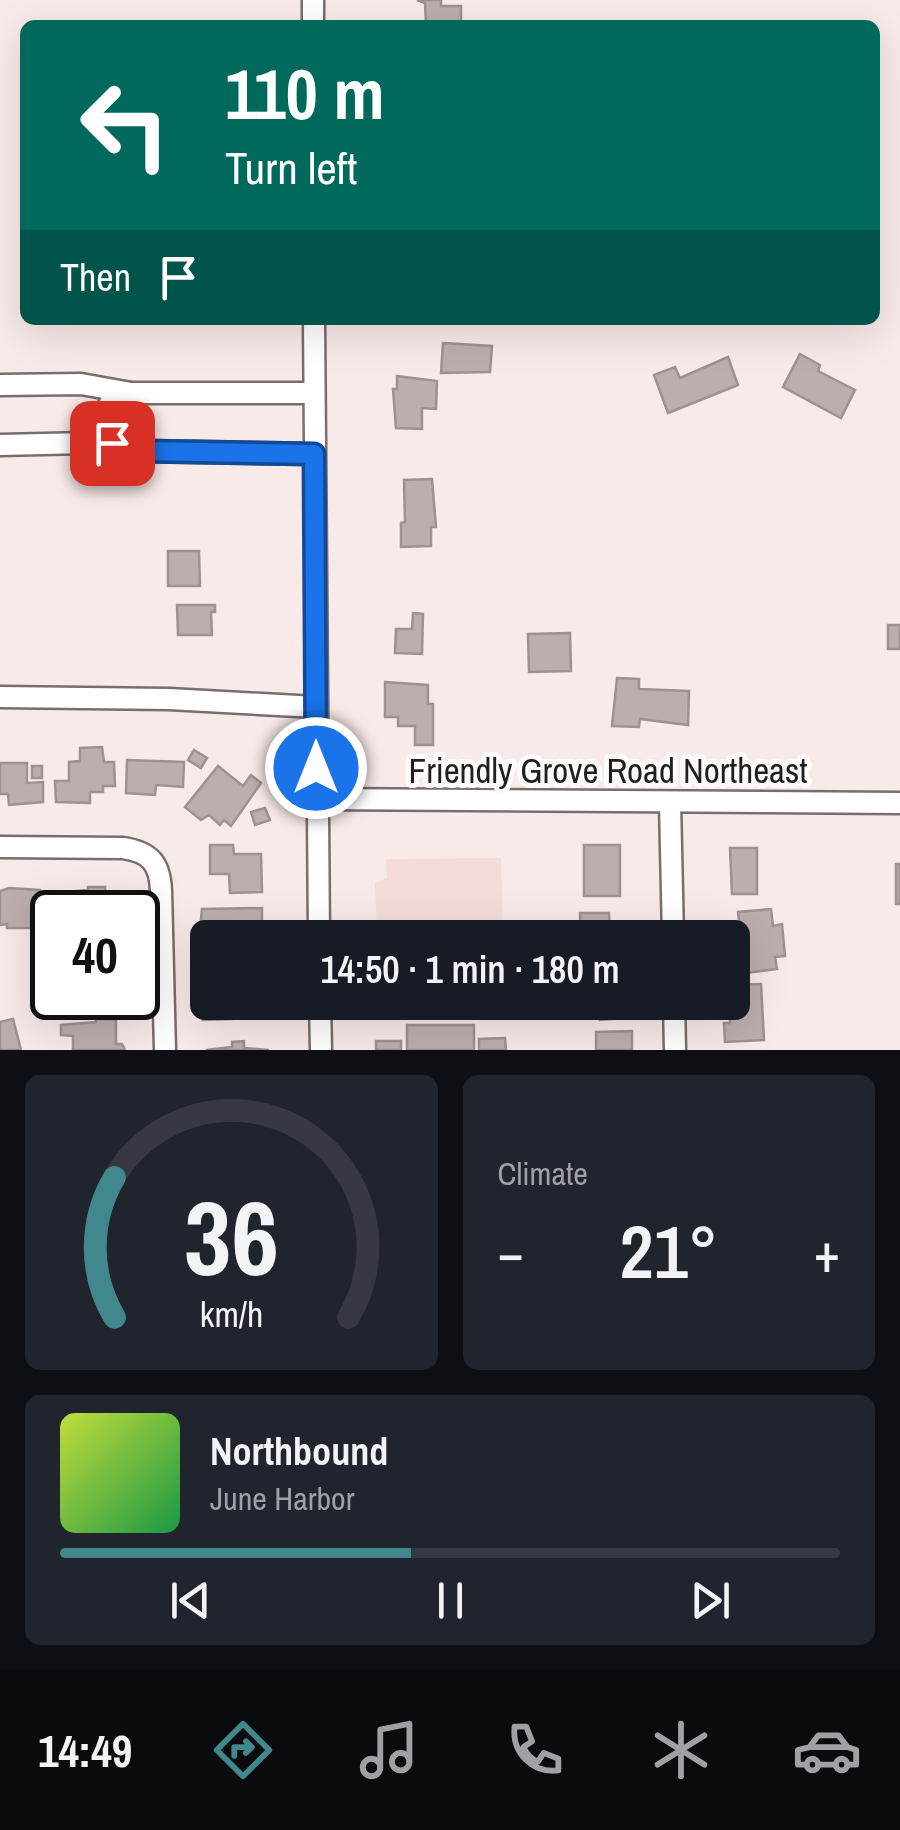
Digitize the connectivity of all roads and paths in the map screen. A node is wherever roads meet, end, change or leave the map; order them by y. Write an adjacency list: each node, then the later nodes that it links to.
1 (302, 325): 3 (street)
2 (314, 325): 3 (street)
3 (314, 349): 5 (street)
4 (0, 385): 6 (street)
5 (314, 393): 6 (street); 9 (street)
6 (131, 394): 8 (street)
7 (0, 445): 8 (street)
8 (123, 448): 9 (street)
9 (314, 454): 11 (street)
10 (0, 697): 11 (street)
11 (316, 707): 12 (street)
12 (316, 799): 13 (street, Friendly Grove Road Northeast); 16 (street)
13 (670, 802): 14 (street, Friendly Grove Road Northeast); 17 (street)
14 (900, 803)
15 (0, 846): 20 (street)
16 (318, 920)
17 (673, 920)
18 (320, 1020): 21 (street)
19 (674, 1020): 22 (street)
20 (165, 1050)
21 (321, 1050)
22 (675, 1050)

